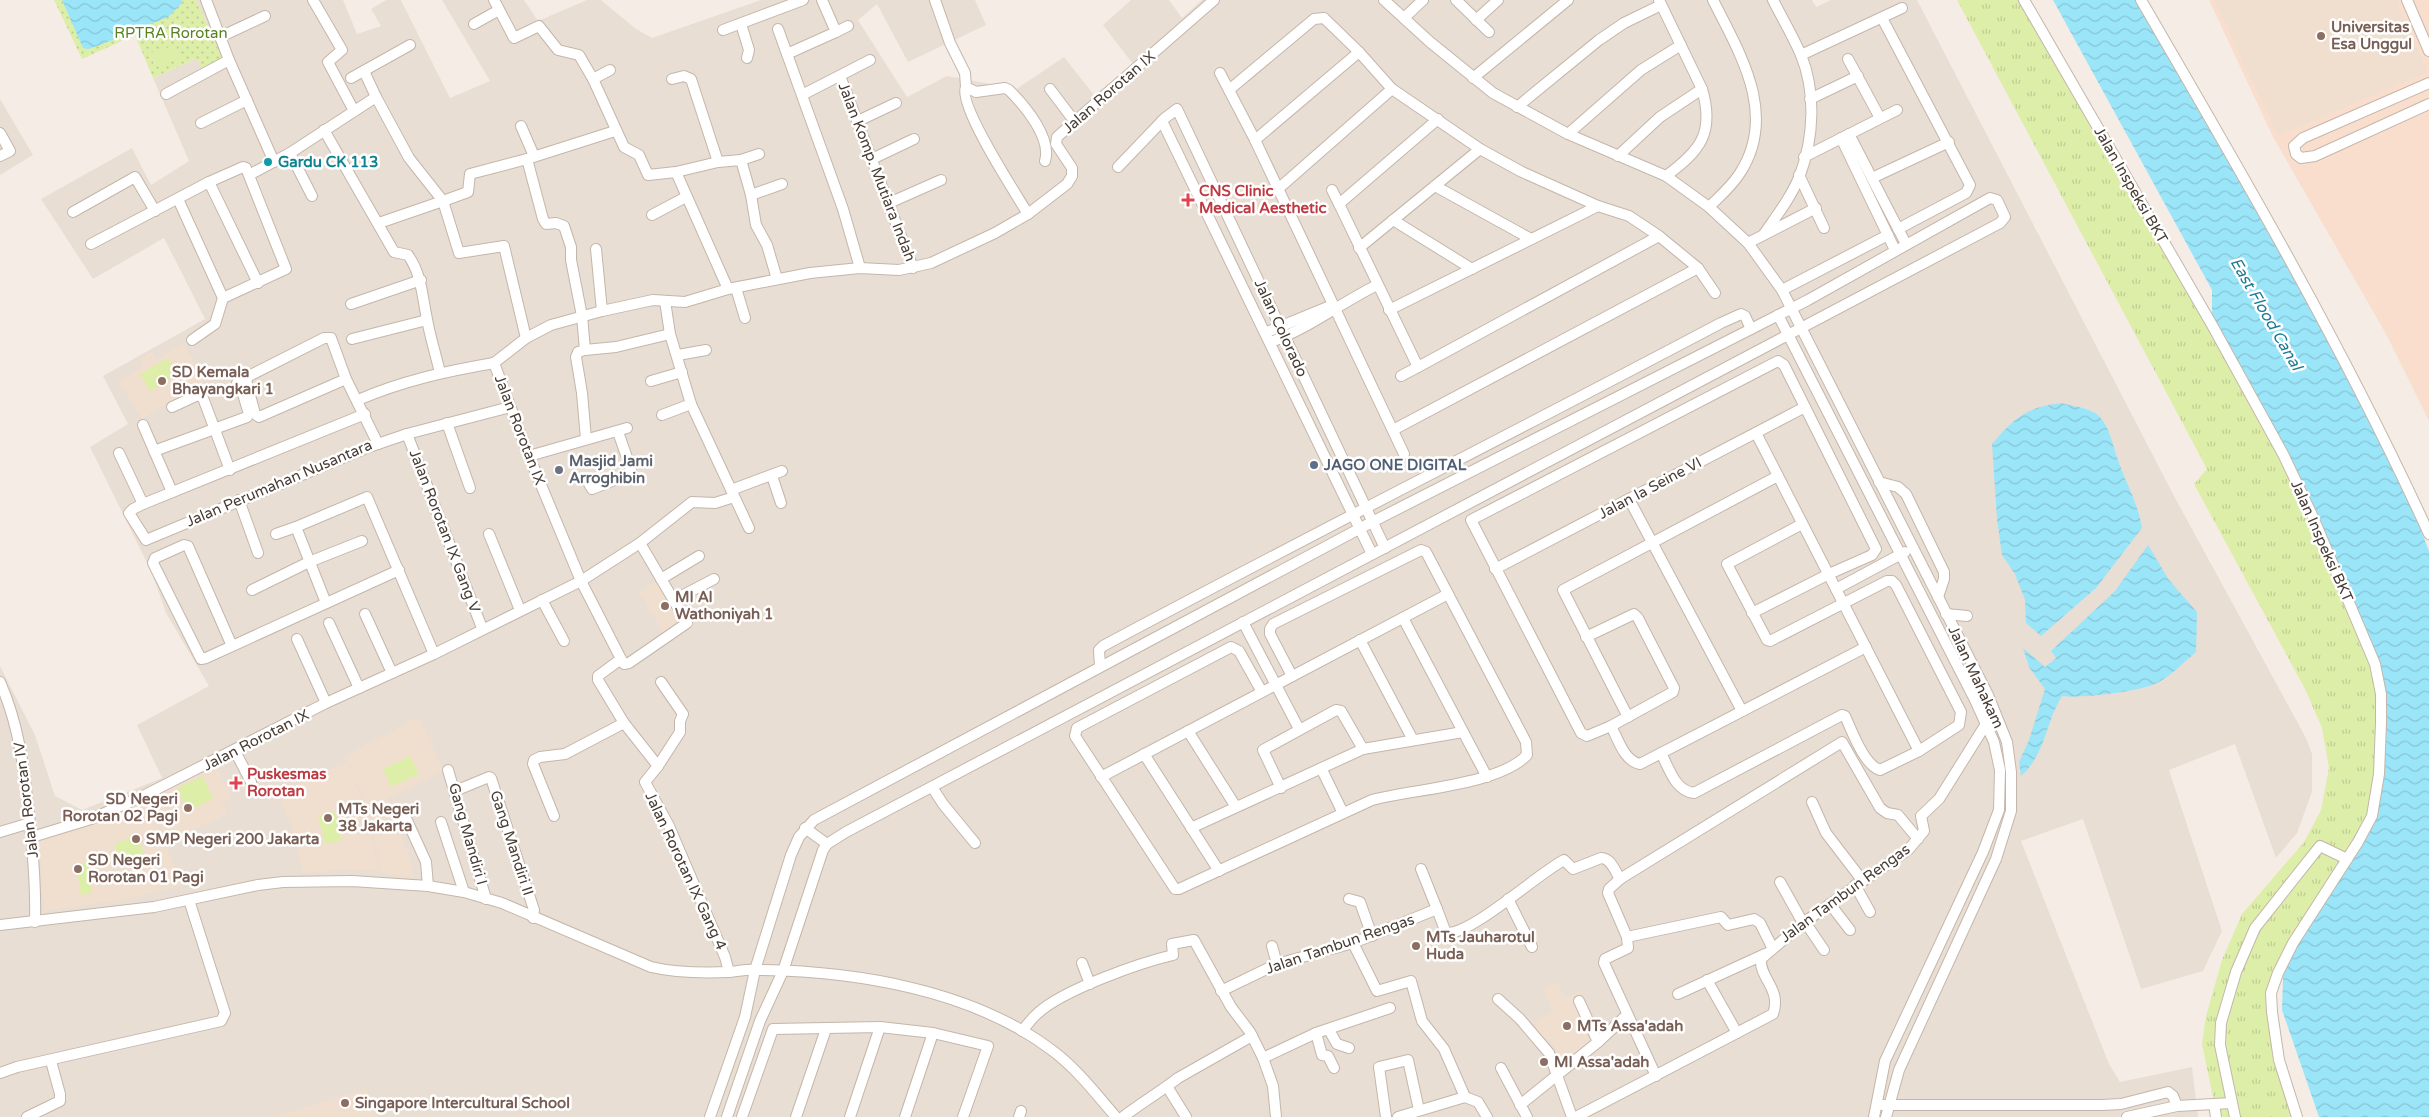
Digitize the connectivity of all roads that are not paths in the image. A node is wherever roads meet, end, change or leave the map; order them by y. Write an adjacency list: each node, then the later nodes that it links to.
1 (313, 0): 67 (street)
2 (494, 0): 20 (street)
3 (803, 0): 26 (street)
4 (822, 0): 30 (street)
5 (936, 0): 53 (street)
6 (1214, 0): 73 (street, Jalan Rorotan IX)
7 (1384, 0): 22 (street, Jalan Mahakam)
8 (1423, 0): 22 (street)
9 (1456, 0): 24 (street)
10 (1498, 0): 24 (street)
11 (1568, 0): 49 (street)
12 (1713, 0): 115 (street)
13 (1774, 0): 38 (street)
14 (2024, 0): 313 (street, Jalan Inspeksi BKT)
15 (2142, 0): 223 (street)
16 (2406, 0): 35 (street)
17 (209, 1): 32 (street)
18 (1660, 2): 34 (street); 65 (street)
19 (1902, 8): 23 (street)
20 (499, 10): 25 (street); 50 (street)
21 (265, 16): 32 (street)
22 (1404, 18): 49 (street, Jalan Mahakam)
23 (1882, 18): 38 (street); 82 (street)
24 (1476, 20): 31 (street)
25 (474, 24)
26 (741, 24): 29 (street); 39 (street)
27 (848, 26): 30 (street)
28 (778, 29): 37 (street)
29 (723, 30)
30 (836, 32): 37 (street)
31 (1489, 32)
32 (220, 37): 41 (street)
33 (410, 45): 44 (street)
34 (1681, 46): 56 (street); 78 (street)
35 (2429, 51)
36 (1359, 52): 55 (street); 57 (street); 81 (street)
37 (787, 54): 59 (street)
38 (1801, 55): 61 (street)
39 (747, 58)
40 (1848, 59): 47 (street)
41 (229, 60): 58 (street); 62 (street)
42 (870, 60): 46 (street, Jalan Komp. Mutiara Indah)
43 (610, 70): 50 (street)
44 (364, 72): 48 (street); 60 (street)
45 (1220, 73): 57 (street)
46 (840, 76): 59 (street, Jalan Komp. Mutiara Indah); 71 (street, Jalan Komp. Mutiara Indah)
47 (1858, 76): 61 (street); 68 (street)
48 (351, 78)
49 (1473, 78): 65 (street, Jalan Mahakam)
50 (593, 79): 76 (street)
51 (672, 79): 93 (street)
52 (2429, 83): 64 (street)
53 (966, 87): 94 (street); 119 (street)
54 (1050, 89): 73 (street)
55 (1392, 89): 69 (street); 105 (street)
56 (1702, 89): 87 (street); 99 (street)
57 (1229, 90): 81 (street)
58 (166, 94)
59 (802, 94): 135 (street)
60 (376, 97): 67 (street); 111 (street)
61 (1810, 99): 88 (street)
62 (247, 100): 72 (street); 92 (street)
63 (896, 103): 71 (street)
64 (2429, 104)
65 (1517, 107): 78 (street, Jalan Mahakam)
66 (1897, 110): 68 (street)
67 (354, 111): 75 (street)
68 (1880, 118): 79 (street)
69 (1438, 119): 83 (street); 113 (street)
70 (1162, 120): 95 (street); 157 (street, Jalan Colorado); 162 (street, Jalan Colorado)
71 (858, 121): 91 (street, Jalan Komp. Mutiara Indah)
72 (200, 122)
73 (1075, 122): 119 (street, Jalan Rorotan IX)
74 (522, 126): 89 (street)
75 (324, 130): 84 (street); 122 (street)
76 (615, 131): 89 (street); 96 (street)
77 (0, 133): 86 (street)
78 (1568, 134): 87 (street, Jalan Mahakam)
79 (1845, 136): 88 (street); 100 (street); 125 (street)
80 (914, 139): 91 (street)
81 (1255, 140): 105 (street)
82 (1949, 142): 100 (street); 123 (street)
83 (1480, 149): 104 (street); 114 (street)
84 (290, 153): 92 (street); 108 (street)
85 (758, 154): 90 (street)
86 (0, 156)
87 (1618, 156): 99 (street, Jalan Mahakam)
88 (1804, 157): 98 (street)
89 (531, 158): 111 (street); 154 (street)
90 (741, 160): 93 (street); 107 (street)
91 (872, 160): 112 (street, Jalan Komp. Mutiara Indah)
92 (274, 162): 97 (street)
93 (718, 162): 96 (street)
94 (1045, 162)
95 (1118, 167)
96 (676, 172): 109 (street)
97 (249, 175): 102 (street); 141 (street)
98 (1799, 175): 116 (street); 126 (street)
99 (1666, 176): 115 (street, Jalan Mahakam)
100 (1872, 178): 123 (street)
101 (941, 180): 112 (street)
102 (209, 182): 110 (street); 141 (street)
103 (782, 184): 107 (street)
104 (1435, 186): 121 (street); 128 (street)
105 (1278, 189): 149 (street)
106 (1332, 190): 113 (street)
107 (751, 195): 139 (street)
108 (312, 196)
109 (686, 198): 120 (street); 143 (street)
110 (178, 199): 117 (street); 146 (street)
111 (443, 201): 122 (street); 164 (street)
112 (889, 203): 136 (street, Jalan Komp. Mutiara Indah)
113 (1338, 204): 132 (street)
114 (1598, 206): 127 (street); 128 (street)
115 (1709, 207): 129 (street, Jalan Mahakam)
116 (1816, 208): 124 (street); 126 (street)
117 (155, 210): 118 (street); 130 (street)
118 (73, 212)
119 (1028, 214): 136 (street, Jalan Rorotan IX)
120 (652, 215)
121 (1393, 220): 132 (street); 138 (street)
122 (379, 223): 140 (street)
123 (1896, 226): 125 (street); 131 (street)
124 (1824, 228)
125 (1887, 232): 134 (street); 144 (street)
126 (1764, 234): 129 (street)
127 (1659, 236): 137 (street); 173 (street)
128 (1531, 239): 138 (street)
129 (1748, 243): 144 (street, Jalan Mahakam)
130 (91, 244)
131 (1906, 244): 134 (street); 158 (street)
132 (1359, 248): 142 (street)
133 (596, 249): 152 (street)
134 (1895, 250): 150 (street)
135 (860, 268): 136 (street, Jalan Rorotan IX); 139 (street, Jalan Rorotan IX)
136 (913, 268)
137 (1698, 268): 145 (street); 191 (street)
138 (1472, 269): 151 (street)
139 (777, 279): 143 (street, Jalan Rorotan IX)
140 (421, 280): 148 (street); 156 (street)
141 (258, 283): 146 (street)
142 (1377, 285): 149 (street); 151 (street)
143 (732, 289): 147 (street, Jalan Rorotan IX); 155 (street)
144 (1782, 290): 150 (street, Jalan Mahakam)
145 (1716, 292)
146 (223, 298): 166 (street)
147 (665, 301): 152 (street, Jalan Rorotan IX); 160 (street)
148 (351, 304)
149 (1338, 305): 157 (street); 163 (street); 191 (street)
150 (1792, 308): 153 (street); 158 (street, Jalan Mahakam)
151 (1389, 310): 173 (street)
152 (602, 311): 154 (street, Jalan Rorotan IX)
153 (1778, 315): 159 (street); 161 (street, Jalan Mahakam)
154 (582, 316): 164 (street, Jalan Rorotan IX); 167 (street)
155 (745, 318)
156 (427, 320): 165 (street); 175 (street)
157 (1280, 326): 162 (street); 163 (street, Jalan Colorado)
158 (1801, 328): 161 (street); 205 (street, Jalan Mahakam)
159 (1751, 329): 182 (street); 188 (street)
160 (670, 334): 167 (street); 170 (street)
161 (1788, 334): 227 (street); 231 (street, Jalan Mahakam)
162 (1269, 337): 163 (street); 171 (street, Jalan Colorado)
163 (1285, 337): 169 (street, Jalan Colorado)
164 (526, 338): 172 (street, Jalan Rorotan IX)
165 (352, 339)
166 (192, 340)
167 (585, 350): 195 (street)
168 (706, 350): 170 (street)
169 (1293, 353): 171 (street); 214 (street, Jalan Colorado)
170 (678, 355): 174 (street)
171 (1279, 359): 215 (street, Jalan Colorado)
172 (494, 363): 175 (street); 184 (street, Jalan Rorotan IX)
173 (1418, 367): 176 (street)
174 (682, 372): 178 (street); 181 (street)
175 (440, 373): 180 (street)
176 (1400, 376)
177 (346, 379): 177 (street); 180 (street)
178 (651, 381)
179 (237, 383): 192 (street)
180 (358, 400): 186 (street)
181 (691, 404): 187 (street); 209 (street)
182 (1565, 405): 188 (street); 214 (street)
183 (172, 407): 192 (street)
184 (510, 407): 189 (street, Jalan Perumahan Nusantara); 200 (street, Jalan Rorotan IX)
185 (1805, 407): 193 (street, Jalan la Seine VI); 235 (street); 236 (street)
186 (364, 414): 196 (street, Jalan Perumahan Nusantara); 201 (street, Jalan Perumahan Nusantara)
187 (662, 414)
188 (1572, 420): 216 (street)
189 (447, 423): 194 (street, Jalan Perumahan Nusantara); 207 (street)
190 (143, 425): 197 (street)
191 (1393, 430): 199 (street)
192 (215, 431): 197 (street); 201 (street)
193 (1756, 433): 204 (street); 210 (street, Jalan la Seine VI)
194 (407, 434): 196 (street, Jalan Perumahan Nusantara); 258 (street, Jalan Rorotan IX Gang V)
195 (586, 439): 200 (street); 206 (street)
196 (381, 443): 211 (street, Jalan Perumahan Nusantara)
197 (154, 451): 208 (street)
198 (119, 453): 213 (street)
199 (1404, 454)
200 (529, 456): 239 (street, Jalan Rorotan IX)
201 (230, 470): 208 (street, Jalan Perumahan Nusantara)
202 (782, 471): 203 (street)
203 (772, 476): 209 (street); 212 (street)
204 (1778, 476): 217 (street); 225 (street)
205 (1879, 482): 228 (street, Jalan Mahakam); 244 (street)
206 (589, 484)
207 (470, 488)
208 (172, 492): 213 (street, Jalan Perumahan Nusantara)
209 (732, 494): 219 (street); 226 (street)
210 (1629, 499): 225 (street); 235 (street, Jalan la Seine VI)
211 (239, 500): 213 (street, Jalan Perumahan Nusantara); 230 (street)
212 (781, 503)
213 (143, 504)
214 (1366, 507): 215 (street); 216 (street, Jalan Colorado)
215 (1353, 514): 220 (street, Jalan Colorado); 240 (street)
216 (1374, 524): 220 (street); 227 (street, Jalan Colorado)
217 (1802, 524): 236 (street); 251 (street)
218 (296, 526): 221 (street); 233 (street); 234 (street)
219 (749, 528)
220 (1361, 531): 229 (street, Jalan Colorado); 247 (street)
221 (276, 534)
222 (489, 534): 250 (street)
223 (2429, 534)
224 (362, 541): 233 (street)
225 (1652, 542): 259 (street); 276 (street)
226 (640, 543): 237 (street); 239 (street)
227 (1383, 544): 229 (street)
228 (1913, 548): 231 (street); 244 (street, Jalan Mahakam)
229 (1370, 550): 256 (street)
230 (258, 553)
231 (1901, 554): 241 (street); 279 (street, Jalan Mahakam)
232 (699, 556): 237 (street)
233 (309, 562): 242 (street); 249 (street)
234 (399, 570): 249 (street); 265 (street)
235 (1496, 570): 280 (street)
236 (1828, 574): 241 (street); 251 (street)
237 (661, 578): 246 (street)
238 (714, 579): 246 (street)
239 (581, 581): 245 (street, Jalan Rorotan IX); 266 (street)
240 (1213, 587): 247 (street); 267 (street)
241 (1836, 589): 248 (street)
242 (252, 590)
243 (1448, 594): 255 (street); 269 (street); 294 (street)
244 (1938, 597): 253 (street, Jalan Mahakam)
245 (542, 600): 250 (street, Jalan Rorotan IX); 262 (street)
246 (674, 600): 266 (street)
247 (1222, 602): 267 (street)
248 (1843, 602): 251 (street); 264 (street); 287 (street)
249 (326, 603): 263 (street)
250 (520, 610): 258 (street, Jalan Rorotan IX)
251 (1752, 613)
252 (365, 614): 268 (street)
253 (1946, 614): 254 (street); 378 (street, Jalan Mahakam)
254 (1967, 616)
255 (1403, 618): 261 (street); 283 (street)
256 (1243, 622): 272 (street); 296 (street)
257 (329, 623): 273 (street)
258 (482, 628): 265 (street, Jalan Rorotan IX)
259 (1586, 637): 277 (street); 277 (street)
260 (297, 639): 275 (street)
261 (1360, 640): 269 (street); 284 (street)
262 (564, 641)
263 (232, 646): 263 (street)
264 (1866, 647): 276 (street); 287 (street)
265 (434, 654): 268 (street, Jalan Rorotan IX)
266 (620, 659): 278 (street)
267 (1100, 666): 306 (street)
268 (392, 673): 273 (street, Jalan Rorotan IX)
269 (1292, 676): 272 (street)
270 (0, 682): 305 (street, Jalan Rorotan IV)
271 (661, 682): 290 (street)
272 (1276, 685): 274 (street); 281 (street)
273 (360, 688): 275 (street, Jalan Rorotan IX)
274 (1262, 692): 282 (street); 293 (street)
275 (326, 703): 286 (street, Jalan Rorotan IX)
276 (1742, 711): 288 (street)
277 (1628, 717): 280 (street)
278 (624, 723): 290 (street); 303 (street)
279 (1986, 724): 310 (street); 375 (street, Jalan Mahakam)
280 (1611, 726): 288 (street)
281 (1299, 729): 285 (street); 297 (street)
282 (1188, 731): 289 (street); 300 (street)
283 (1463, 732): 284 (street); 294 (street)
284 (1413, 740): 285 (street)
285 (1363, 749): 292 (street)
286 (235, 751): 295 (street); 309 (street, Jalan Rorotan IX)
287 (1919, 751): 288 (street)
288 (1661, 753)
289 (1144, 754): 293 (street); 307 (street)
290 (658, 766): 342 (street, Jalan Rorotan IX Gang 4)
291 (448, 770): 298 (street, Gang Mandiri I)
292 (1322, 770): 297 (street); 301 (street)
293 (1101, 777): 315 (street)
294 (1487, 777): 301 (street)
295 (251, 782)
296 (932, 786): 311 (street); 312 (street)
297 (1281, 788): 300 (street)
298 (455, 791): 321 (street, Gang Mandiri I); 328 (street, Gang Mandiri II)
299 (1812, 802): 318 (street)
300 (1236, 807): 307 (street)
301 (1343, 813): 315 (street)
302 (405, 816): 319 (street)
303 (554, 816)
304 (441, 822): 320 (street)
305 (30, 823): 308 (street); 309 (street, Jalan Rorotan IV)
306 (805, 828): 312 (street); 343 (street)
307 (1191, 828): 315 (street)
308 (0, 832)
309 (32, 837): 329 (street, Jalan Rorotan IV)
310 (1918, 839): 316 (street); 318 (street, Jalan Tambun Rengas)
311 (975, 843)
312 (827, 844): 344 (street)
313 (2347, 858): 374 (street); 403 (street, Jalan Inspeksi BKT)
314 (1421, 869): 326 (street)
315 (1219, 871)
316 (1620, 879): 323 (street); 334 (street)
317 (1780, 882): 330 (street)
318 (1859, 882): 325 (street, Jalan Tambun Rengas); 327 (street)
319 (428, 886): 320 (street); 324 (street)
320 (464, 892): 321 (street)
321 (486, 899): 328 (street)
322 (1349, 899): 333 (street)
323 (1508, 899): 326 (street); 337 (street)
324 (189, 900): 329 (street); 366 (street)
325 (1830, 904): 330 (street, Jalan Tambun Rengas); 332 (street)
326 (1437, 909): 333 (street, Jalan Tambun Rengas)
327 (1870, 912)
328 (534, 914): 342 (street)
329 (35, 922): 331 (street)
330 (1804, 922): 338 (street, Jalan Tambun Rengas); 339 (street)
331 (0, 925)
332 (1850, 930)
333 (1372, 936): 335 (street, Jalan Tambun Rengas)
334 (1627, 937): 338 (street, Jalan Tambun Rengas); 352 (street)
335 (1353, 943): 341 (street, Jalan Tambun Rengas); 373 (street)
336 (1272, 946): 341 (street)
337 (1532, 947)
338 (1769, 950): 345 (street); 360 (street, Jalan Tambun Rengas)
339 (1824, 950)
340 (1082, 963): 346 (street)
341 (1277, 964): 347 (street, Jalan Tambun Rengas)
342 (727, 965): 343 (street)
343 (756, 970): 344 (street); 353 (street)
344 (783, 971): 354 (street); 356 (street)
345 (1707, 980): 348 (street); 360 (street)
346 (1090, 984): 347 (street); 356 (street)
347 (1222, 991): 362 (street)
348 (1678, 994)
349 (1498, 999): 370 (street, Jalan Tambun Rengas)
350 (1579, 1001): 363 (street)
351 (1390, 1008): 358 (street)
352 (1627, 1015): 363 (street); 371 (street)
353 (745, 1017): 354 (street); 382 (street)
354 (760, 1020): 383 (street)
355 (880, 1027): 357 (street); 359 (street); 386 (street)
356 (1025, 1028): 389 (street)
357 (826, 1029): 384 (street); 385 (street)
358 (1329, 1030): 361 (street); 364 (street)
359 (933, 1033): 387 (street); 388 (street)
360 (1737, 1033): 371 (street, Jalan Tambun Rengas)
361 (1316, 1034): 365 (street); 367 (street)
362 (1252, 1036): 365 (street); 372 (street)
363 (1598, 1042): 370 (street)
364 (1349, 1048)
365 (1263, 1058): 392 (street)
366 (51, 1061): 369 (street); 381 (street)
367 (1334, 1068)
368 (1500, 1068): 377 (street)
369 (0, 1073)
370 (1558, 1075): 377 (street); 397 (street, Jalan Tambun Rengas)
371 (1656, 1076): 397 (street, Jalan Tambun Rengas)
372 (1168, 1088): 390 (street); 391 (street)
373 (1465, 1097): 380 (street); 395 (street)
374 (2232, 1103): 376 (street); 402 (street)
375 (1875, 1104): 378 (street); 398 (street, Jalan Mahakam)
376 (2214, 1104): 379 (street); 401 (street)
377 (1520, 1105): 396 (street)
378 (1888, 1105): 379 (street); 399 (street, Jalan Mahakam)
379 (2177, 1106): 400 (street)
380 (1419, 1110): 393 (street); 394 (street)
381 (27, 1117)
382 (710, 1117)
383 (727, 1117)
384 (742, 1117)
385 (796, 1117)
386 (850, 1117)
387 (905, 1117)
388 (964, 1117)
389 (1116, 1117)
390 (1123, 1117)
391 (1186, 1117)
392 (1276, 1117)
393 (1386, 1117)
394 (1398, 1117)
395 (1487, 1117)
396 (1527, 1117)
397 (1574, 1117)
398 (1874, 1117)
399 (1886, 1117)
400 (2127, 1117)
401 (2216, 1117)
402 (2235, 1117)
403 (2296, 1117)

